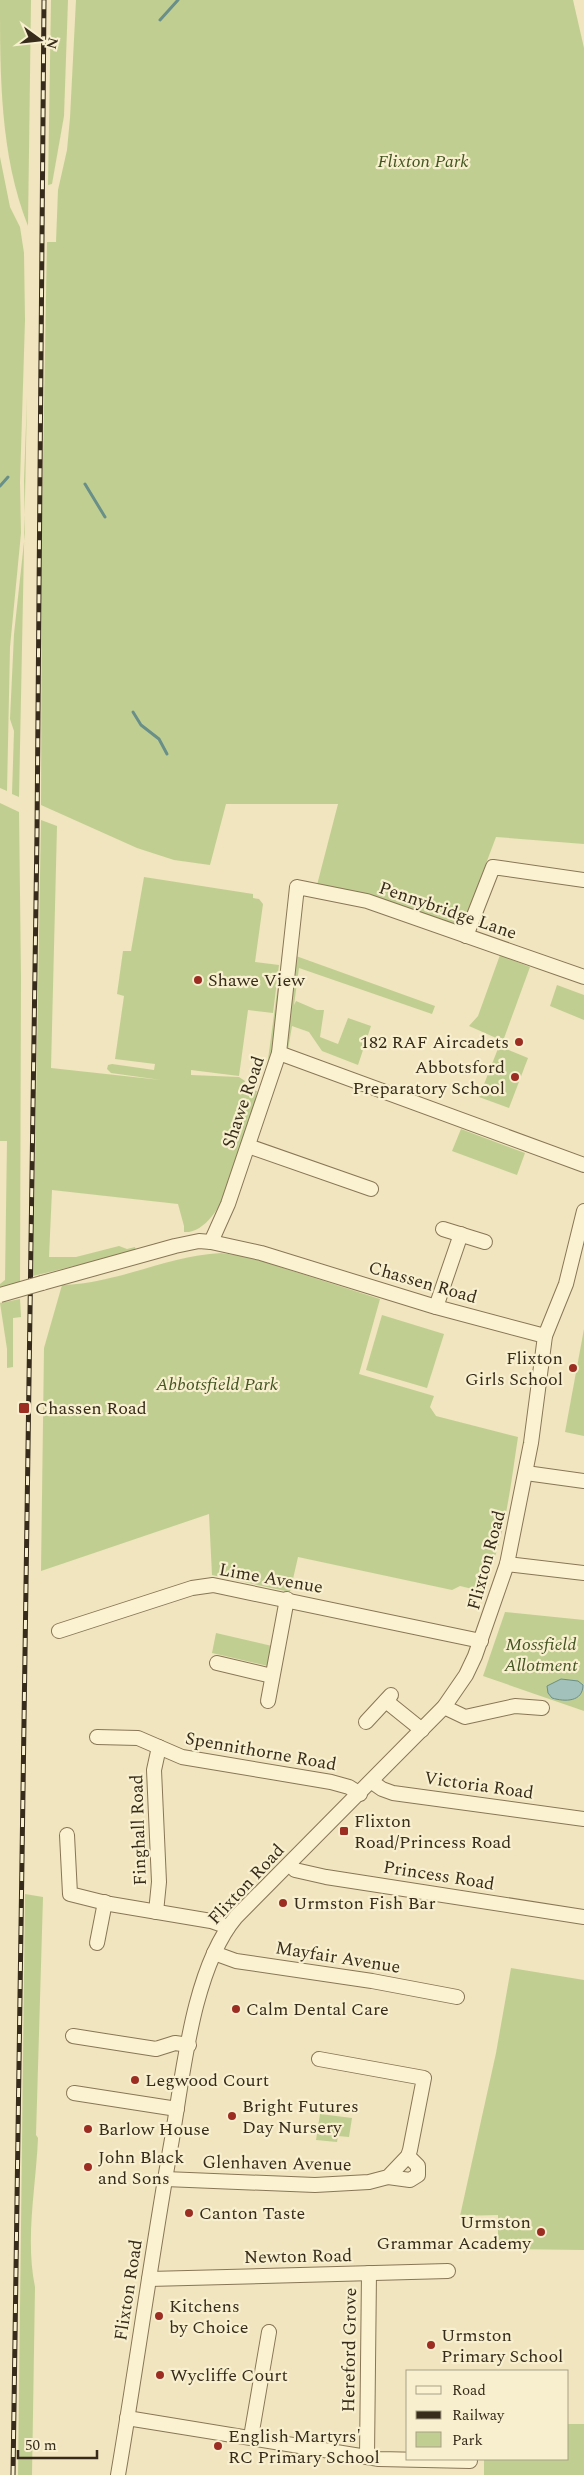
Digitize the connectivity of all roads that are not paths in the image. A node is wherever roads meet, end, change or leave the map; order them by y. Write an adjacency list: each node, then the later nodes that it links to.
1 (584, 880): 2 (street)
2 (466, 936): 3 (street, Pennybridge Lane); 4 (street, Pennybridge Lane)
3 (584, 977)
4 (279, 1054): 5 (street, Shawe Road); 6 (street, Shawe Road)
5 (248, 1146): 7 (street); 11 (street, Shawe Road)
6 (584, 1165)
7 (371, 1190)
8 (584, 1211): 15 (street, Flixton Road)
9 (443, 1229): 10 (street)
10 (461, 1234): 12 (street); 14 (street)
11 (211, 1242): 13 (street, Chassen Road, bridge); 14 (street, Chassen Road)
12 (485, 1242)
13 (0, 1295)
14 (436, 1307): 15 (street, Chassen Road)
15 (545, 1336): 16 (street, Flixton Road)
16 (526, 1473): 17 (street); 18 (street, Flixton Road)
17 (584, 1481)
18 (507, 1564): 19 (street); 22 (street, Flixton Road)
19 (584, 1573)
20 (287, 1599): 21 (street, Lime Avenue); 22 (street, Lime Avenue); 24 (street)
21 (59, 1632)
22 (480, 1641): 26 (street, Flixton Road)
23 (217, 1663): 24 (street)
24 (272, 1676): 25 (street)
25 (268, 1701)
26 (444, 1707): 27 (street); 29 (street, Flixton Road)
27 (542, 1708)
28 (366, 1722): 29 (street)
29 (422, 1730): 32 (street, Flixton Road)
30 (97, 1737): 31 (street, Spennithorne Road)
31 (159, 1747): 33 (street, Spennithorne Road); 38 (street, Finghall Road)
32 (372, 1782): 33 (street, Flixton Road); 34 (street, Victoria Road)
33 (360, 1794): 36 (street, Flixton Road)
34 (584, 1818)
35 (67, 1835): 37 (street)
36 (290, 1864): 39 (street, Princess Road); 40 (street, Flixton Road)
37 (105, 1902): 38 (street); 41 (street)
38 (156, 1912): 40 (street)
39 (584, 1917)
40 (228, 1927): 42 (street, Flixton Road)
41 (97, 1943)
42 (214, 1953): 43 (street, Mayfair Avenue); 45 (street, Flixton Road)
43 (457, 1997)
44 (72, 2036): 45 (street)
45 (189, 2045): 48 (street, Flixton Road)
46 (319, 2059): 49 (street)
47 (74, 2094): 48 (street)
48 (177, 2109): 51 (street, Flixton Road)
49 (408, 2156): 50 (street); 50 (street, Glenhaven Avenue)
50 (388, 2177): 51 (street, Glenhaven Avenue)
51 (165, 2179): 54 (street, Flixton Road)
52 (448, 2271): 53 (street, Newton Road)
53 (369, 2273): 54 (street, Newton Road); 58 (street, Hereford Grove)
54 (150, 2279): 56 (street, Flixton Road)
55 (269, 2332): 57 (street)
56 (127, 2418): 57 (street); 60 (street, Flixton Road)
57 (251, 2437): 58 (street)
58 (367, 2456): 59 (street)
59 (470, 2461)
60 (118, 2475)

